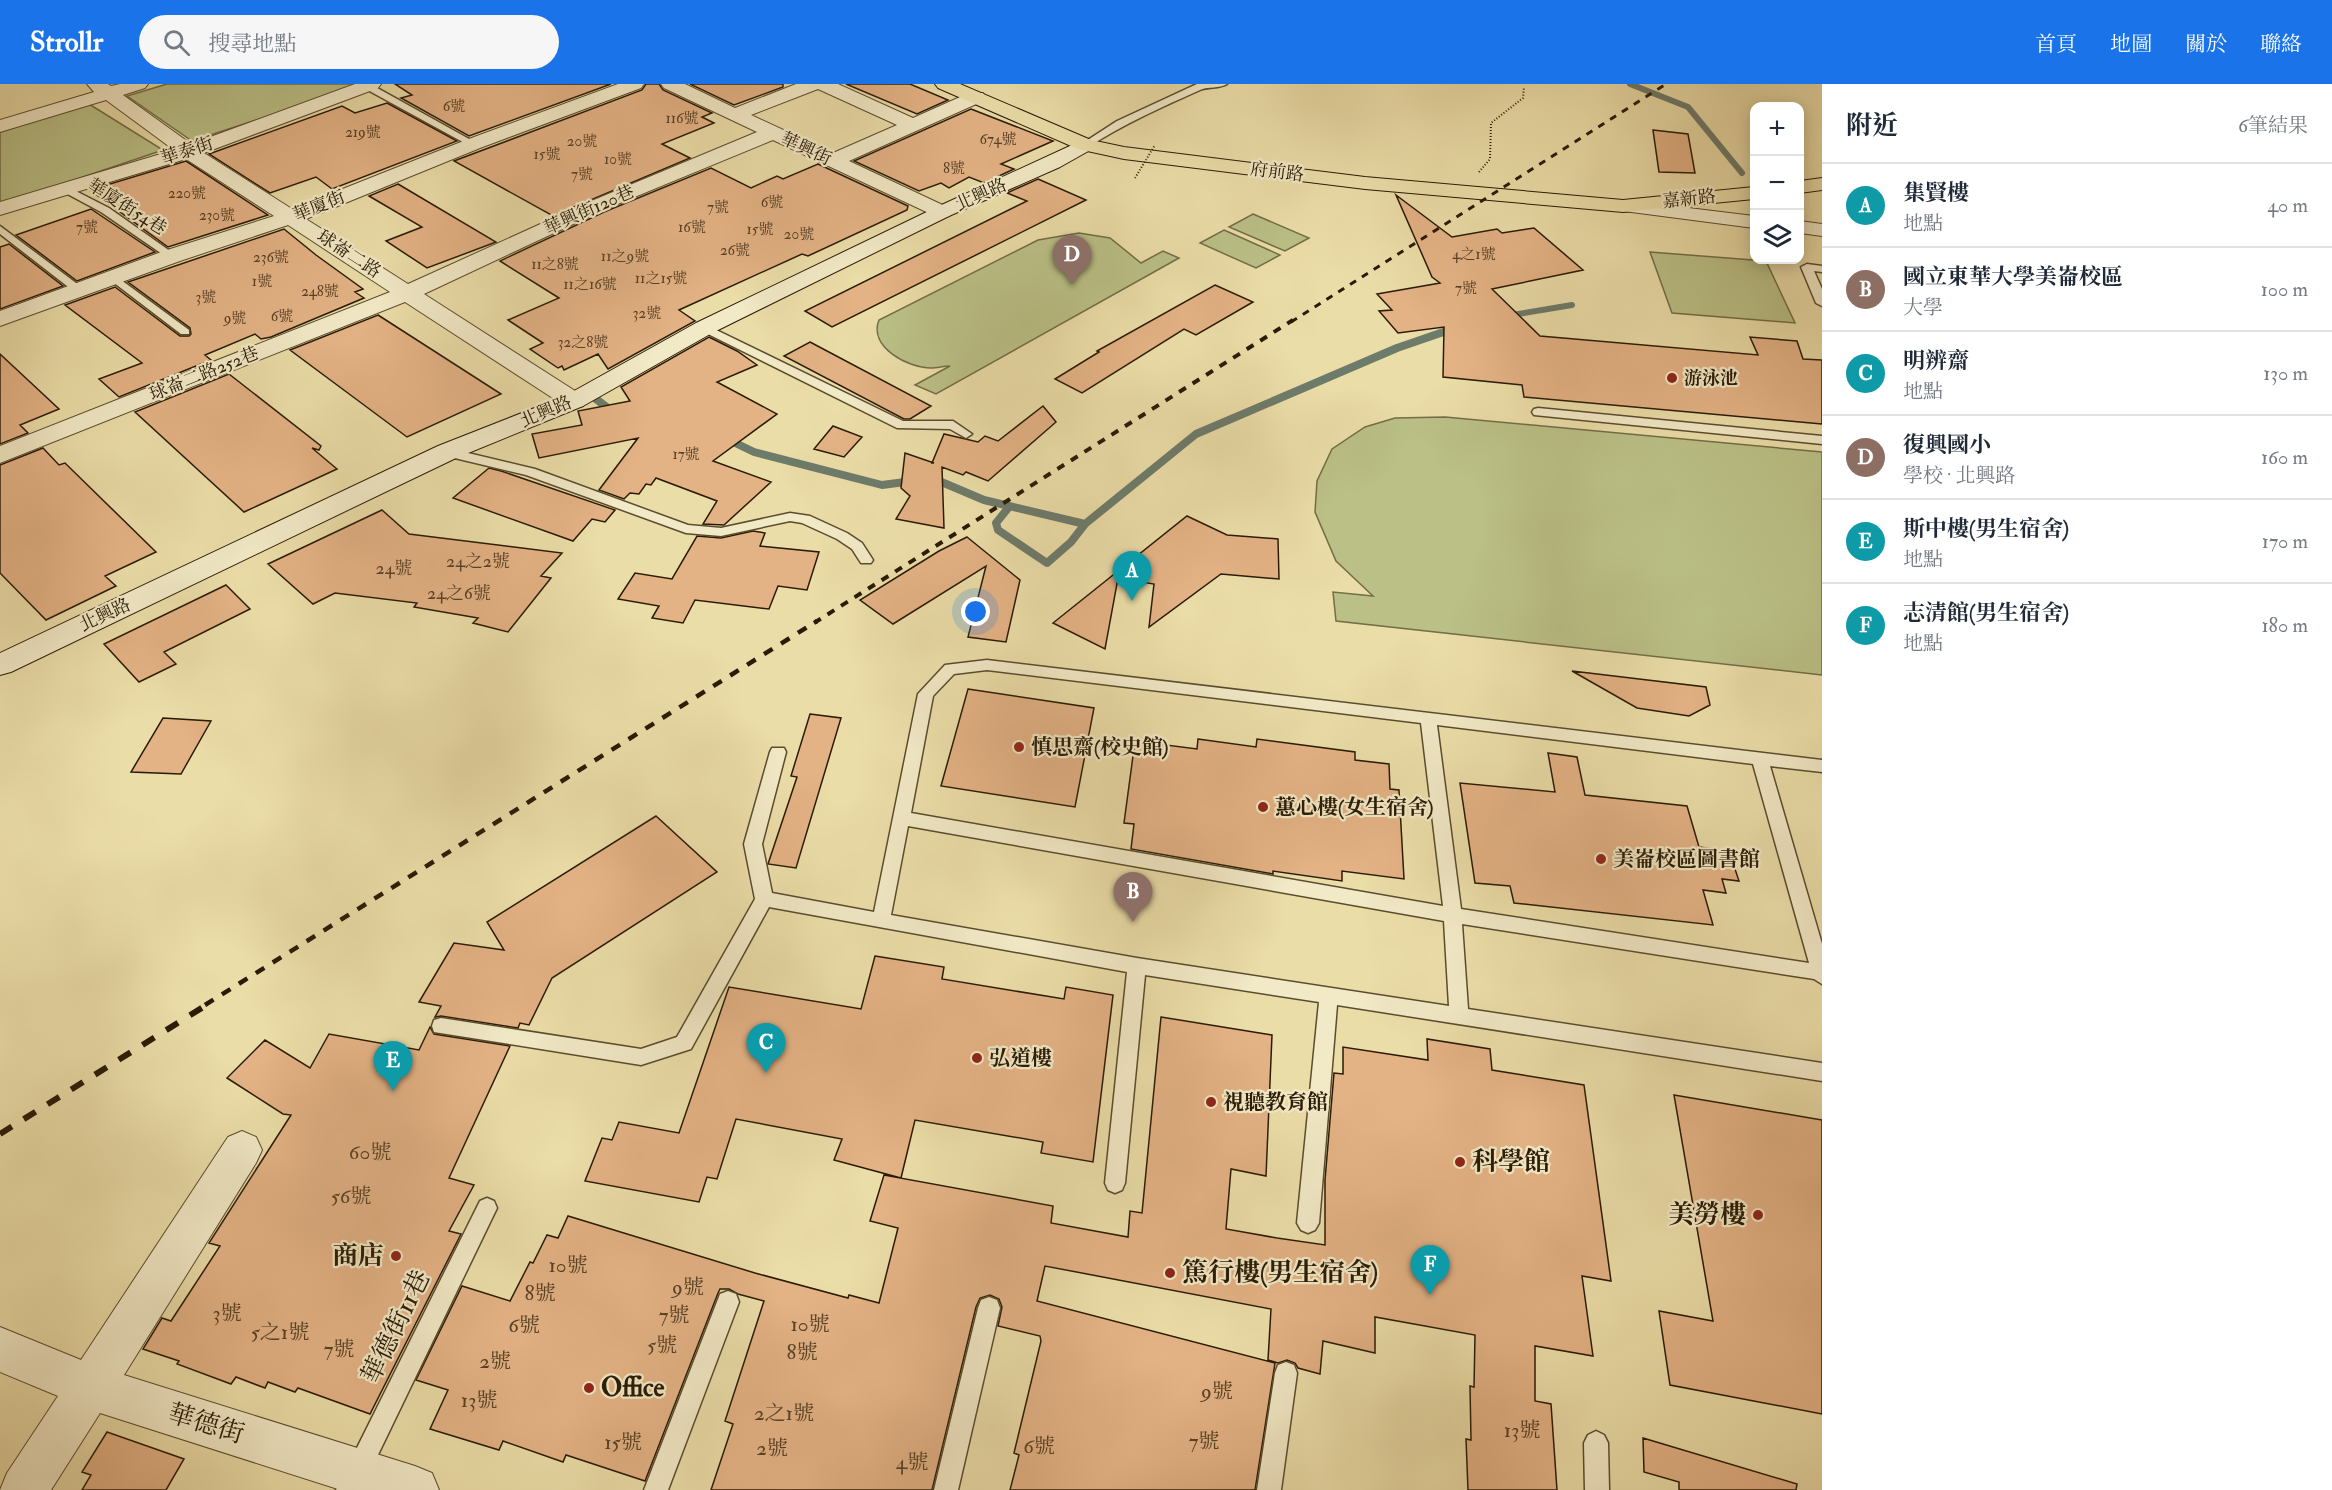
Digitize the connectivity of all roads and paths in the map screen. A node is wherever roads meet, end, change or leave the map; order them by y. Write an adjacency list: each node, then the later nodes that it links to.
1 (139, 84): 11 (street)
2 (635, 84): 17 (street, 華廈街)
3 (670, 84): 13 (street, 華興街)
4 (813, 84): 13 (street)
5 (823, 84): 14 (street)
6 (944, 84): 12 (main road, 府前路)
7 (1202, 84): 8 (lane); 18 (lane)
8 (1222, 84)
9 (369, 85): 17 (lane); 20 (street, 華泰街)
10 (1524, 87): 26 (path)
11 (103, 89): 15 (street); 20 (street, 球崙二路)
12 (976, 97): 14 (street); 18 (main road, 府前路)
13 (736, 114): 16 (street, 華興街)
14 (913, 125): 21 (street)
15 (0, 126)
16 (772, 133): 21 (street, 華興街); 40 (street, 華興街120巷)
17 (473, 144): 31 (street, 華廈街)
18 (1085, 145): 26 (main road, 府前路); 30 (street, 北興路)
19 (1155, 145): 22 (path, bridge)
20 (189, 152): 25 (street, 華泰街); 31 (street, 球崙二路)
21 (832, 161): 30 (street, 華興街)
22 (1135, 178)
23 (1822, 184): 24 (main road)
24 (1804, 186)
25 (64, 188): 29 (street, 華泰街); 36 (lane, 華廈街54巷)
26 (1462, 192): 28 (main road, 府前路)
27 (1750, 193): 28 (main road, 嘉新路)
28 (1623, 206): 32 (street)
29 (0, 209)
30 (942, 212): 43 (street, 北興路)
31 (292, 218): 36 (street, 華廈街); 40 (street, 球崙二路)
32 (1750, 221)
33 (1804, 228): 35 (street)
34 (0, 229): 39 (lane)
35 (1822, 230)
36 (172, 256): 38 (street, 華廈街)
37 (1822, 269): 41 (lane)
38 (113, 277): 39 (street, 華廈街); 44 (lane)
39 (80, 291): 42 (street, 華廈街)
40 (407, 293): 45 (street, 球崙二路); 50 (street, 球崙二路252巷)
41 (1822, 303)
42 (0, 319)
43 (704, 328): 45 (street, 北興路); 47 (lane)
44 (185, 332)
45 (574, 401): 49 (street, 北興路)
46 (1538, 412): 48 (lane)
47 (966, 434)
48 (1822, 440)
49 (447, 452): 51 (lane); 52 (street, 北興路)
50 (0, 455)
51 (866, 560)
52 (1, 664)
53 (1428, 719): 55 (lane); 57 (lane); 59 (lane)
54 (778, 752): 58 (lane)
55 (1760, 759): 56 (lane); 62 (lane)
56 (1822, 766)
57 (900, 818): 59 (lane); 60 (lane)
58 (764, 899): 60 (lane); 65 (lane)
59 (1453, 915): 62 (lane); 64 (lane)
60 (881, 920): 61 (lane)
61 (1137, 966): 63 (lane); 68 (lane)
62 (1822, 974)
63 (1329, 994): 64 (lane); 70 (lane)
64 (1459, 1016): 66 (lane)
65 (441, 1026)
66 (1822, 1072)
67 (242, 1150): 75 (street)
68 (1115, 1182)
69 (487, 1208): 77 (lane, 華德街11巷)
70 (1308, 1223)
71 (728, 1302): 80 (lane)
72 (989, 1308): 81 (lane)
73 (0, 1349): 75 (street, 華德街)
74 (1286, 1373): 82 (lane)
75 (90, 1387): 77 (street, 華德街); 78 (street)
76 (1596, 1443): 83 (lane)
77 (353, 1481): 79 (street, 華德街)
78 (24, 1490)
79 (416, 1490)
80 (656, 1490)
81 (946, 1490)
82 (1269, 1490)
83 (1597, 1490)

